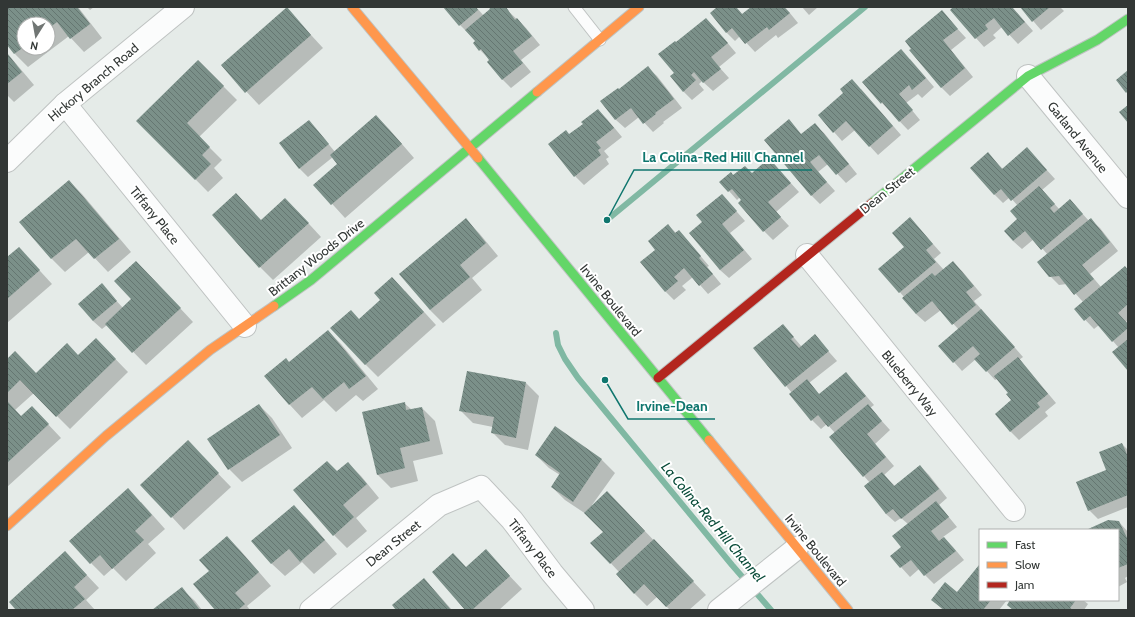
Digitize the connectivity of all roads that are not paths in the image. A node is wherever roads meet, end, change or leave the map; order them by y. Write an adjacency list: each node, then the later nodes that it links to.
1 (183, 7): 8 (street, Hickory Branch Road)
2 (352, 7): 9 (street, Irvine Boulevard)
3 (574, 7): 6 (lane)
4 (639, 7): 6 (street, Brittany Woods Drive)
5 (1128, 19): 7 (street, Dean Street)
6 (600, 40): 9 (street, Brittany Woods Drive)
7 (1028, 76): 11 (street, Garland Avenue); 12 (street, Dean Street)
8 (65, 104): 10 (street, Hickory Branch Road); 13 (street, Tiffany Place)
9 (470, 148): 13 (street, Brittany Woods Drive); 14 (street, Irvine Boulevard)
10 (7, 161)
11 (1128, 197)
12 (807, 255): 14 (street, Dean Street); 16 (street, Blueberry Way)
13 (245, 326): 17 (street, Brittany Woods Drive)
14 (658, 378): 18 (street, Irvine Boulevard)
15 (482, 487): 19 (street, Dean Street); 20 (street, Tiffany Place)
16 (1014, 510)
17 (7, 526)
18 (797, 548): 21 (street); 22 (street, Irvine Boulevard)
19 (311, 610)
20 (583, 610)
21 (719, 610)
22 (848, 610)

